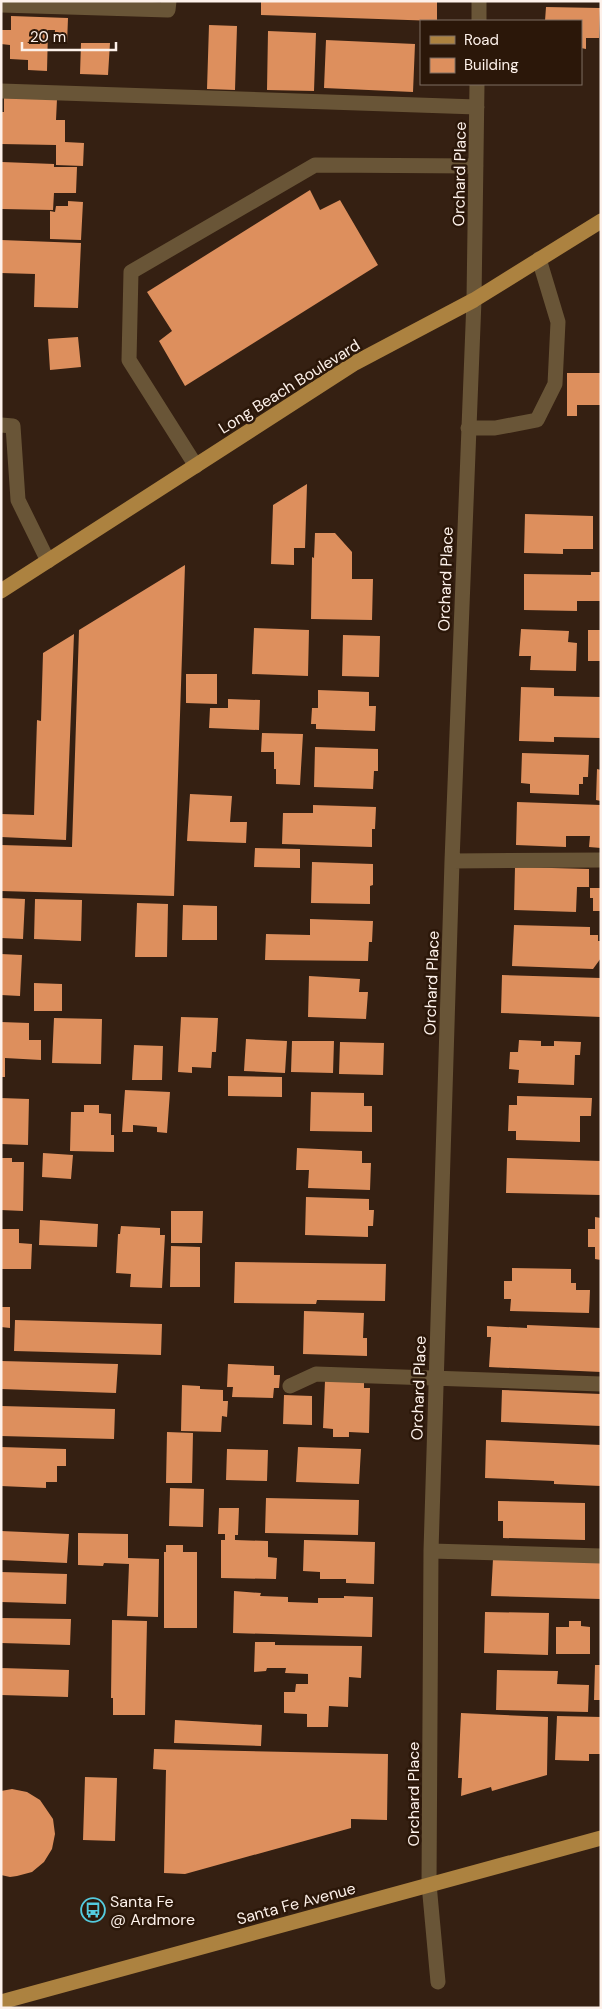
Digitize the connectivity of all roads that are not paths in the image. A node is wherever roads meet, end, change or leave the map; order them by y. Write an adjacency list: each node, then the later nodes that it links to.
1 (169, 1): 3 (street)
2 (479, 1): 4 (street)
3 (1, 6)
4 (479, 20)
5 (478, 85): 7 (street, Orchard Place)
6 (1, 91): 7 (street)
7 (477, 107): 8 (street, Orchard Place)
8 (476, 166): 11 (street, Orchard Place); 14 (street)
9 (601, 221): 10 (main road, Long Beach Boulevard)
10 (538, 259): 11 (main road, Long Beach Boulevard); 13 (street)
11 (474, 300): 13 (street, Orchard Place); 14 (main road, Long Beach Boulevard)
12 (1, 425): 15 (street)
13 (468, 428): 18 (street, Orchard Place)
14 (196, 466): 15 (main road, Long Beach Boulevard)
15 (48, 561): 16 (main road, Long Beach Boulevard)
16 (1, 591)
17 (601, 860): 18 (street)
18 (452, 861): 19 (street, Orchard Place)
19 (435, 1378): 20 (street); 21 (street); 22 (street, Orchard Place)
20 (601, 1384)
21 (290, 1386)
22 (431, 1551): 23 (street); 25 (street, Orchard Place)
23 (601, 1556)
24 (601, 1838): 25 (main road, Santa Fe Avenue)
25 (430, 1884): 26 (street, Orchard Place); 27 (main road, Santa Fe Avenue)
26 (438, 1982)
27 (1, 2002)

